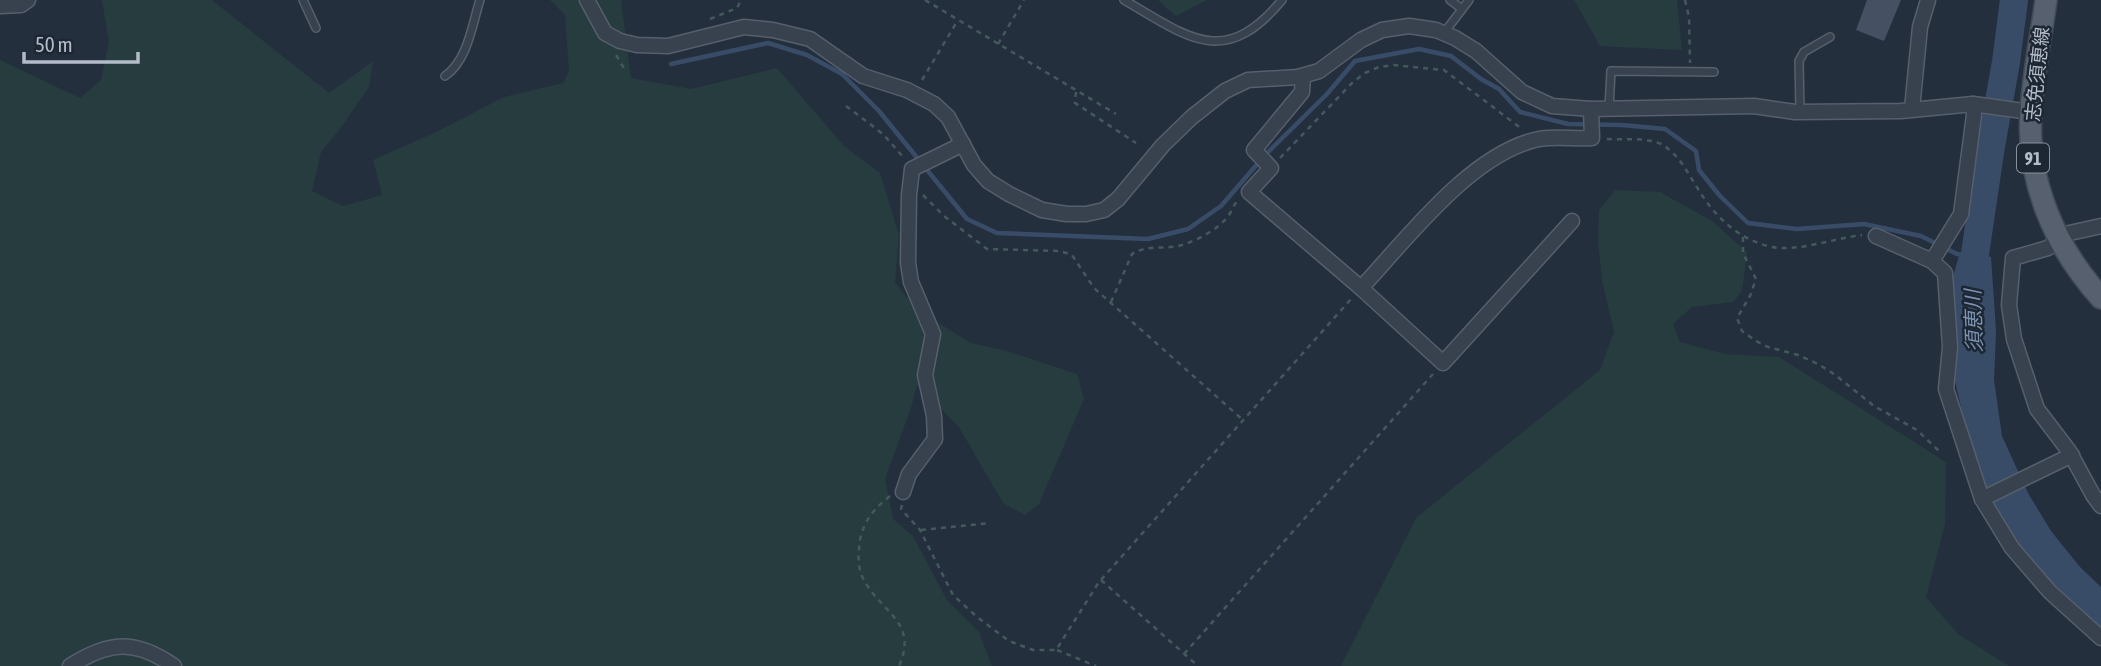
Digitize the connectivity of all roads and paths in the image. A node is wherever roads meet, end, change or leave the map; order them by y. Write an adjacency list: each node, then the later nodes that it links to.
1 (28, 0): 14 (street)
2 (303, 0): 17 (lane)
3 (480, 0): 25 (lane)
4 (587, 0): 28 (street)
5 (925, 0): 16 (path)
6 (1024, 0): 20 (path)
7 (1124, 0): 8 (lane)
8 (1282, 0)
9 (1450, 0): 15 (lane)
10 (1469, 0): 15 (lane)
11 (1685, 0): 23 (path)
12 (1928, 0): 33 (street)
13 (2046, 0): 34 (main road, 志免須恵線 / 91)
14 (0, 6)
15 (1462, 9): 18 (lane)
16 (958, 20): 20 (path); 28 (path)
17 (316, 28)
18 (1443, 33): 26 (street); 31 (street)
19 (1830, 37): 35 (lane)
20 (998, 44): 27 (path)
21 (615, 51): 22 (path)
22 (625, 70)
23 (1690, 72): 24 (lane); 32 (lane)
24 (1714, 72)
25 (445, 76)
26 (1303, 76): 40 (street); 41 (street)
27 (1076, 90): 36 (path); 39 (path)
28 (914, 94): 40 (street)
29 (1973, 104): 33 (street); 34 (street); 49 (street)
30 (846, 106): 42 (path)
31 (1591, 109): 32 (street); 37 (street)
32 (1609, 109): 35 (street)
33 (1912, 109): 35 (street)
34 (2023, 111): 48 (main road, 志免須恵線 / 91)
35 (1800, 112)
36 (1116, 114)
37 (1592, 138): 38 (street); 47 (path)
38 (1540, 139): 41 (path); 50 (street)
39 (1136, 143)
40 (963, 144): 42 (street)
41 (1271, 168): 43 (street)
42 (912, 176): 52 (path); 57 (street)
43 (1249, 192): 50 (street); 52 (path)
44 (1572, 221): 53 (street)
45 (2101, 226): 48 (street)
46 (1876, 236): 47 (path); 49 (street)
47 (1742, 237): 55 (path)
48 (2058, 240): 51 (main road, 志免須恵線 / 91); 56 (street)
49 (1932, 261): 58 (street)
50 (1361, 288): 53 (street); 54 (path)
51 (2101, 298)
52 (1111, 302): 54 (path)
53 (1443, 363): 65 (path)
54 (1243, 421): 62 (path)
55 (1939, 451)
56 (2072, 455): 58 (street); 59 (street)
57 (903, 492): 61 (path); 68 (path)
58 (1982, 499): 63 (street)
59 (2101, 506)
60 (990, 523): 61 (path)
61 (920, 530): 64 (path)
62 (1101, 580): 64 (path); 65 (path)
63 (2101, 638)
64 (1056, 650): 69 (path)
65 (1184, 654): 70 (path)
66 (70, 666): 67 (street)
67 (174, 666)
68 (899, 666)
69 (1096, 666)
70 (1198, 666)

